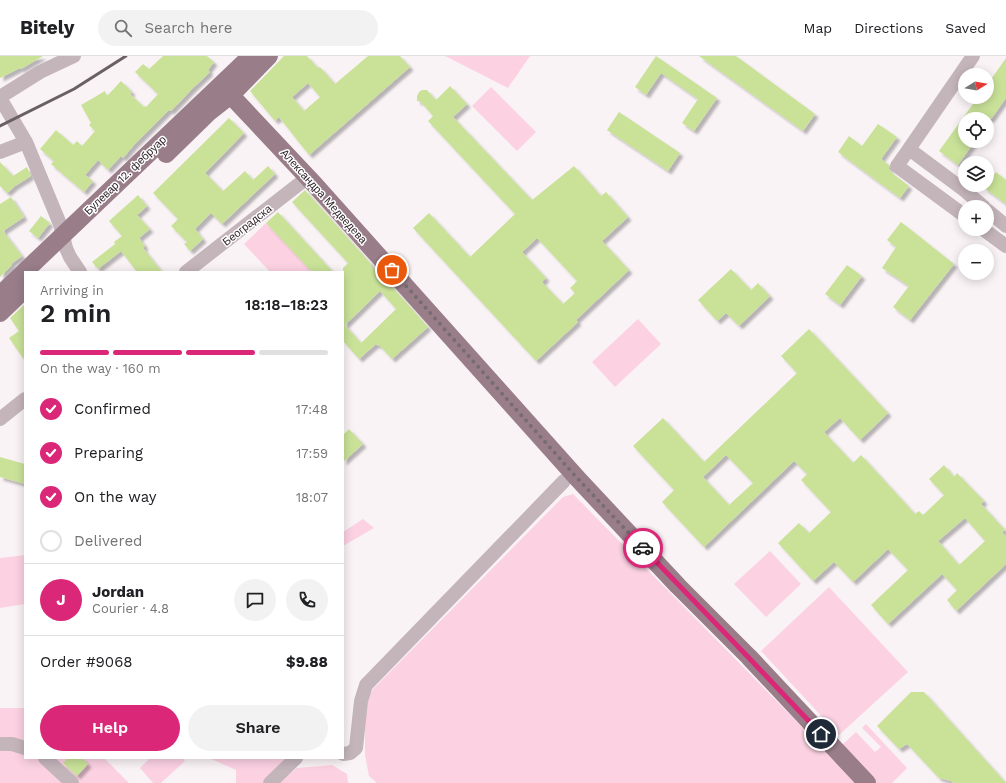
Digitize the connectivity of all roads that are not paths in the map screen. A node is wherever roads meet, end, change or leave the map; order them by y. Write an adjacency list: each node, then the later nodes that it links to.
1 (51, 56): 6 (street)
2 (74, 56): 6 (street)
3 (251, 56): 7 (main road, Булевар 12. фебруар)
4 (269, 56): 7 (main road, Булевар 12. фебруар)
5 (973, 56): 10 (street)
6 (40, 72): 8 (street)
7 (226, 90): 13 (main road, Александра Медведева); 20 (main road, Булевар 12. фебруар)
8 (0, 98): 9 (street)
9 (26, 142): 11 (street); 20 (street)
10 (909, 150): 12 (street); 14 (street)
11 (0, 152)
12 (939, 172): 14 (street); 15 (street)
13 (308, 177): 25 (street, Београдска); 40 (main road, Александра Медведева)
14 (927, 188): 16 (street)
15 (975, 200)
16 (958, 211)
17 (994, 216): 18 (street)
18 (1006, 226)
19 (992, 236): 21 (street)
20 (64, 242): 22 (main road, Булевар 12. фебруар); 23 (main road, Булевар 12. фебруар); 24 (street)
21 (1006, 246)
22 (29, 271)
23 (44, 271)
24 (79, 271)
25 (187, 271)
26 (24, 275): 28 (main road, Булевар 12. фебруар)
27 (24, 290): 29 (main road)
28 (0, 295)
29 (0, 313)
30 (24, 400): 31 (street)
31 (0, 419)
32 (564, 481): 35 (street)
33 (0, 744): 34 (street)
34 (24, 748)
35 (344, 754)
36 (46, 759): 38 (street)
37 (295, 759): 39 (street)
38 (72, 783)
39 (270, 783)
40 (867, 783)

